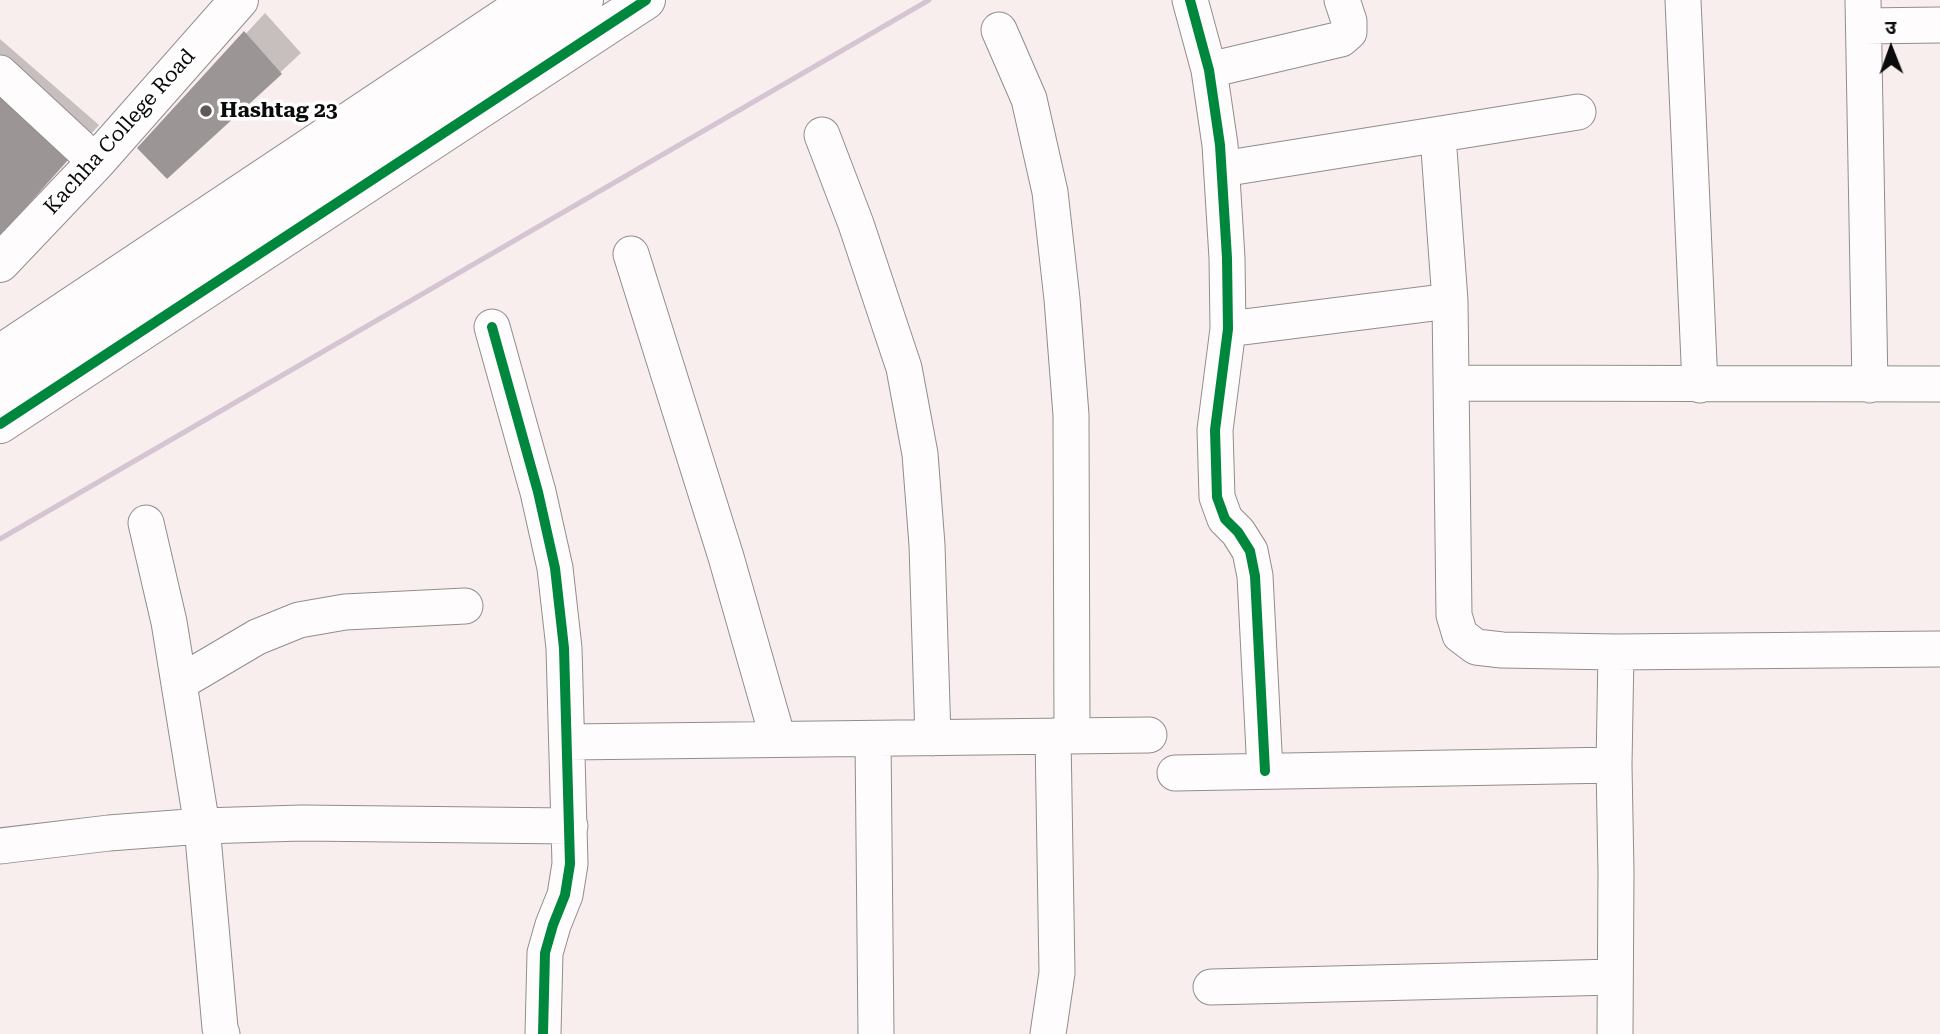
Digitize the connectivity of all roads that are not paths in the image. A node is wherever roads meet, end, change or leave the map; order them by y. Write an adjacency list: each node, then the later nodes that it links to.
1 (238, 0): 16 (street, Kachha College Road)
2 (531, 0): 23 (street)
3 (584, 0): 28 (street)
4 (646, 0): 29 (street)
5 (1190, 0): 11 (street)
6 (1342, 0): 11 (street)
7 (1683, 0): 25 (street)
8 (1863, 13): 9 (street); 27 (street)
9 (1940, 25)
10 (999, 30): 36 (street)
11 (1209, 70): 17 (street)
12 (0, 73): 16 (street)
13 (1578, 112): 15 (street)
14 (822, 135): 37 (street)
15 (1438, 136): 17 (street); 20 (street)
16 (96, 162): 19 (street, Kachha College Road)
17 (1222, 169): 22 (street)
18 (631, 254): 38 (street)
19 (0, 263)
20 (1450, 301): 22 (street); 24 (street)
21 (492, 327): 40 (street)
22 (1228, 329): 42 (street)
23 (0, 354)
24 (1452, 383): 25 (street); 33 (street)
25 (1700, 384): 27 (street)
26 (1940, 384): 27 (street)
27 (1870, 385)
28 (0, 390)
29 (0, 424)
30 (146, 523): 34 (street)
31 (465, 606): 34 (street)
32 (1940, 649): 33 (street)
33 (1616, 652): 41 (street)
34 (179, 683): 44 (street)
35 (1149, 734): 36 (street)
36 (1062, 736): 37 (street); 52 (street)
37 (933, 738): 39 (street)
38 (778, 739): 39 (street); 40 (street)
39 (873, 739): 51 (street)
40 (568, 741): 45 (street)
41 (1614, 765): 42 (street); 47 (street)
42 (1265, 771): 43 (street)
43 (1175, 773)
44 (202, 826): 45 (street); 46 (street); 49 (street)
45 (570, 826): 50 (street)
46 (0, 846)
47 (1615, 977): 48 (street); 53 (street)
48 (1211, 987)
49 (222, 1034)
50 (542, 1034)
51 (876, 1034)
52 (1048, 1034)
53 (1615, 1034)

